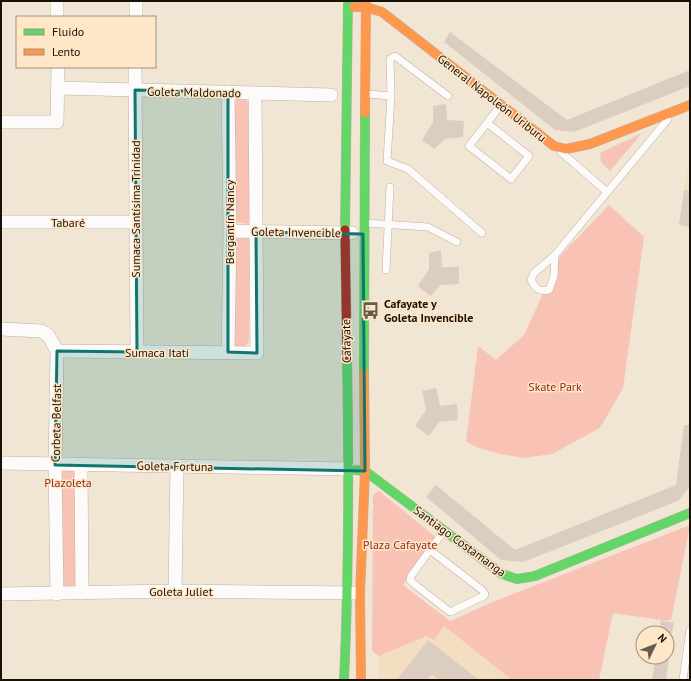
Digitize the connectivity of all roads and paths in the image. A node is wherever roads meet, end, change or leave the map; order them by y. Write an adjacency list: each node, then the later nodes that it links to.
1 (57, 1): 5 (street)
2 (136, 1): 6 (street)
3 (348, 4): 4 (street, General Napoleón Uriburu); 31 (street, Cafayate)
4 (366, 4): 13 (street, Cafayate); 17 (street, General Napoleón Uriburu)
5 (57, 16)
6 (136, 16)
7 (58, 68): 9 (street)
8 (135, 68): 10 (street, Sumaca Santísima Trinidad)
9 (58, 88): 10 (street, Goleta Maldonado); 20 (street)
10 (135, 90): 11 (street, Goleta Maldonado); 26 (street, Sumaca Santísima Trinidad)
11 (228, 92): 12 (street, Goleta Maldonado); 29 (street, Bergantín Nancy)
12 (255, 93): 14 (street, Goleta Maldonado); 30 (street)
13 (364, 94): 15 (lane); 28 (street, Cafayate)
14 (331, 95)
15 (391, 96): 16 (lane); 32 (lane)
16 (448, 96)
17 (501, 105): 21 (lane); 22 (street, General Napoleón Uriburu)
18 (690, 105): 19 (street, General Napoleón Uriburu)
19 (675, 110): 22 (street, General Napoleón Uriburu); 24 (lane)
20 (1, 122)
21 (487, 123): 21 (lane)
22 (554, 146): 24 (lane)
23 (390, 187): 27 (lane)
24 (606, 191): 34 (lane)
25 (1, 222): 26 (street, Tabaré)
26 (135, 222): 38 (street, Sumaca Santísima Trinidad)
27 (388, 226): 28 (lane); 33 (lane); 35 (lane)
28 (363, 229): 31 (street, Goleta Invencible); 45 (street, Cafayate)
29 (230, 231): 30 (street, Goleta Invencible); 39 (street, Bergantín Nancy)
30 (256, 232): 31 (street, Goleta Invencible); 39 (street, Sumaca Itatí)
31 (345, 233): 44 (street, Cafayate)
32 (482, 233)
33 (457, 242)
34 (555, 255): 34 (lane)
35 (386, 270)
36 (1, 329): 37 (street)
37 (57, 351): 38 (street, Sumaca Itatí); 41 (street, Corbeta Belfast)
38 (136, 352): 39 (street, Sumaca Itatí)
39 (228, 352)
40 (1, 464): 41 (street, Goleta Fortuna)
41 (55, 465): 42 (street, Goleta Fortuna); 53 (street, Corbeta Belfast)
42 (81, 465): 43 (street, Goleta Fortuna); 50 (street)
43 (177, 466): 44 (street, Goleta Fortuna); 49 (street)
44 (349, 469): 45 (street, Santiago Costamanga); 51 (street, Cafayate)
45 (365, 471): 47 (street, Santiago Costamanga); 51 (street, Cafayate)
46 (690, 513): 47 (street, Santiago Costamanga)
47 (444, 530): 48 (lane)
48 (430, 550): 48 (lane)
49 (175, 591): 50 (street, Goleta Juliet); 51 (street, Goleta Juliet)
50 (82, 593): 53 (street, Goleta Juliet)
51 (354, 593): 55 (street, Cafayate); 56 (street, Cafayate)
52 (1, 594): 53 (street, Goleta Juliet)
53 (57, 594)
54 (690, 630): 57 (lane)
55 (344, 680)
56 (362, 680)
57 (683, 680)

